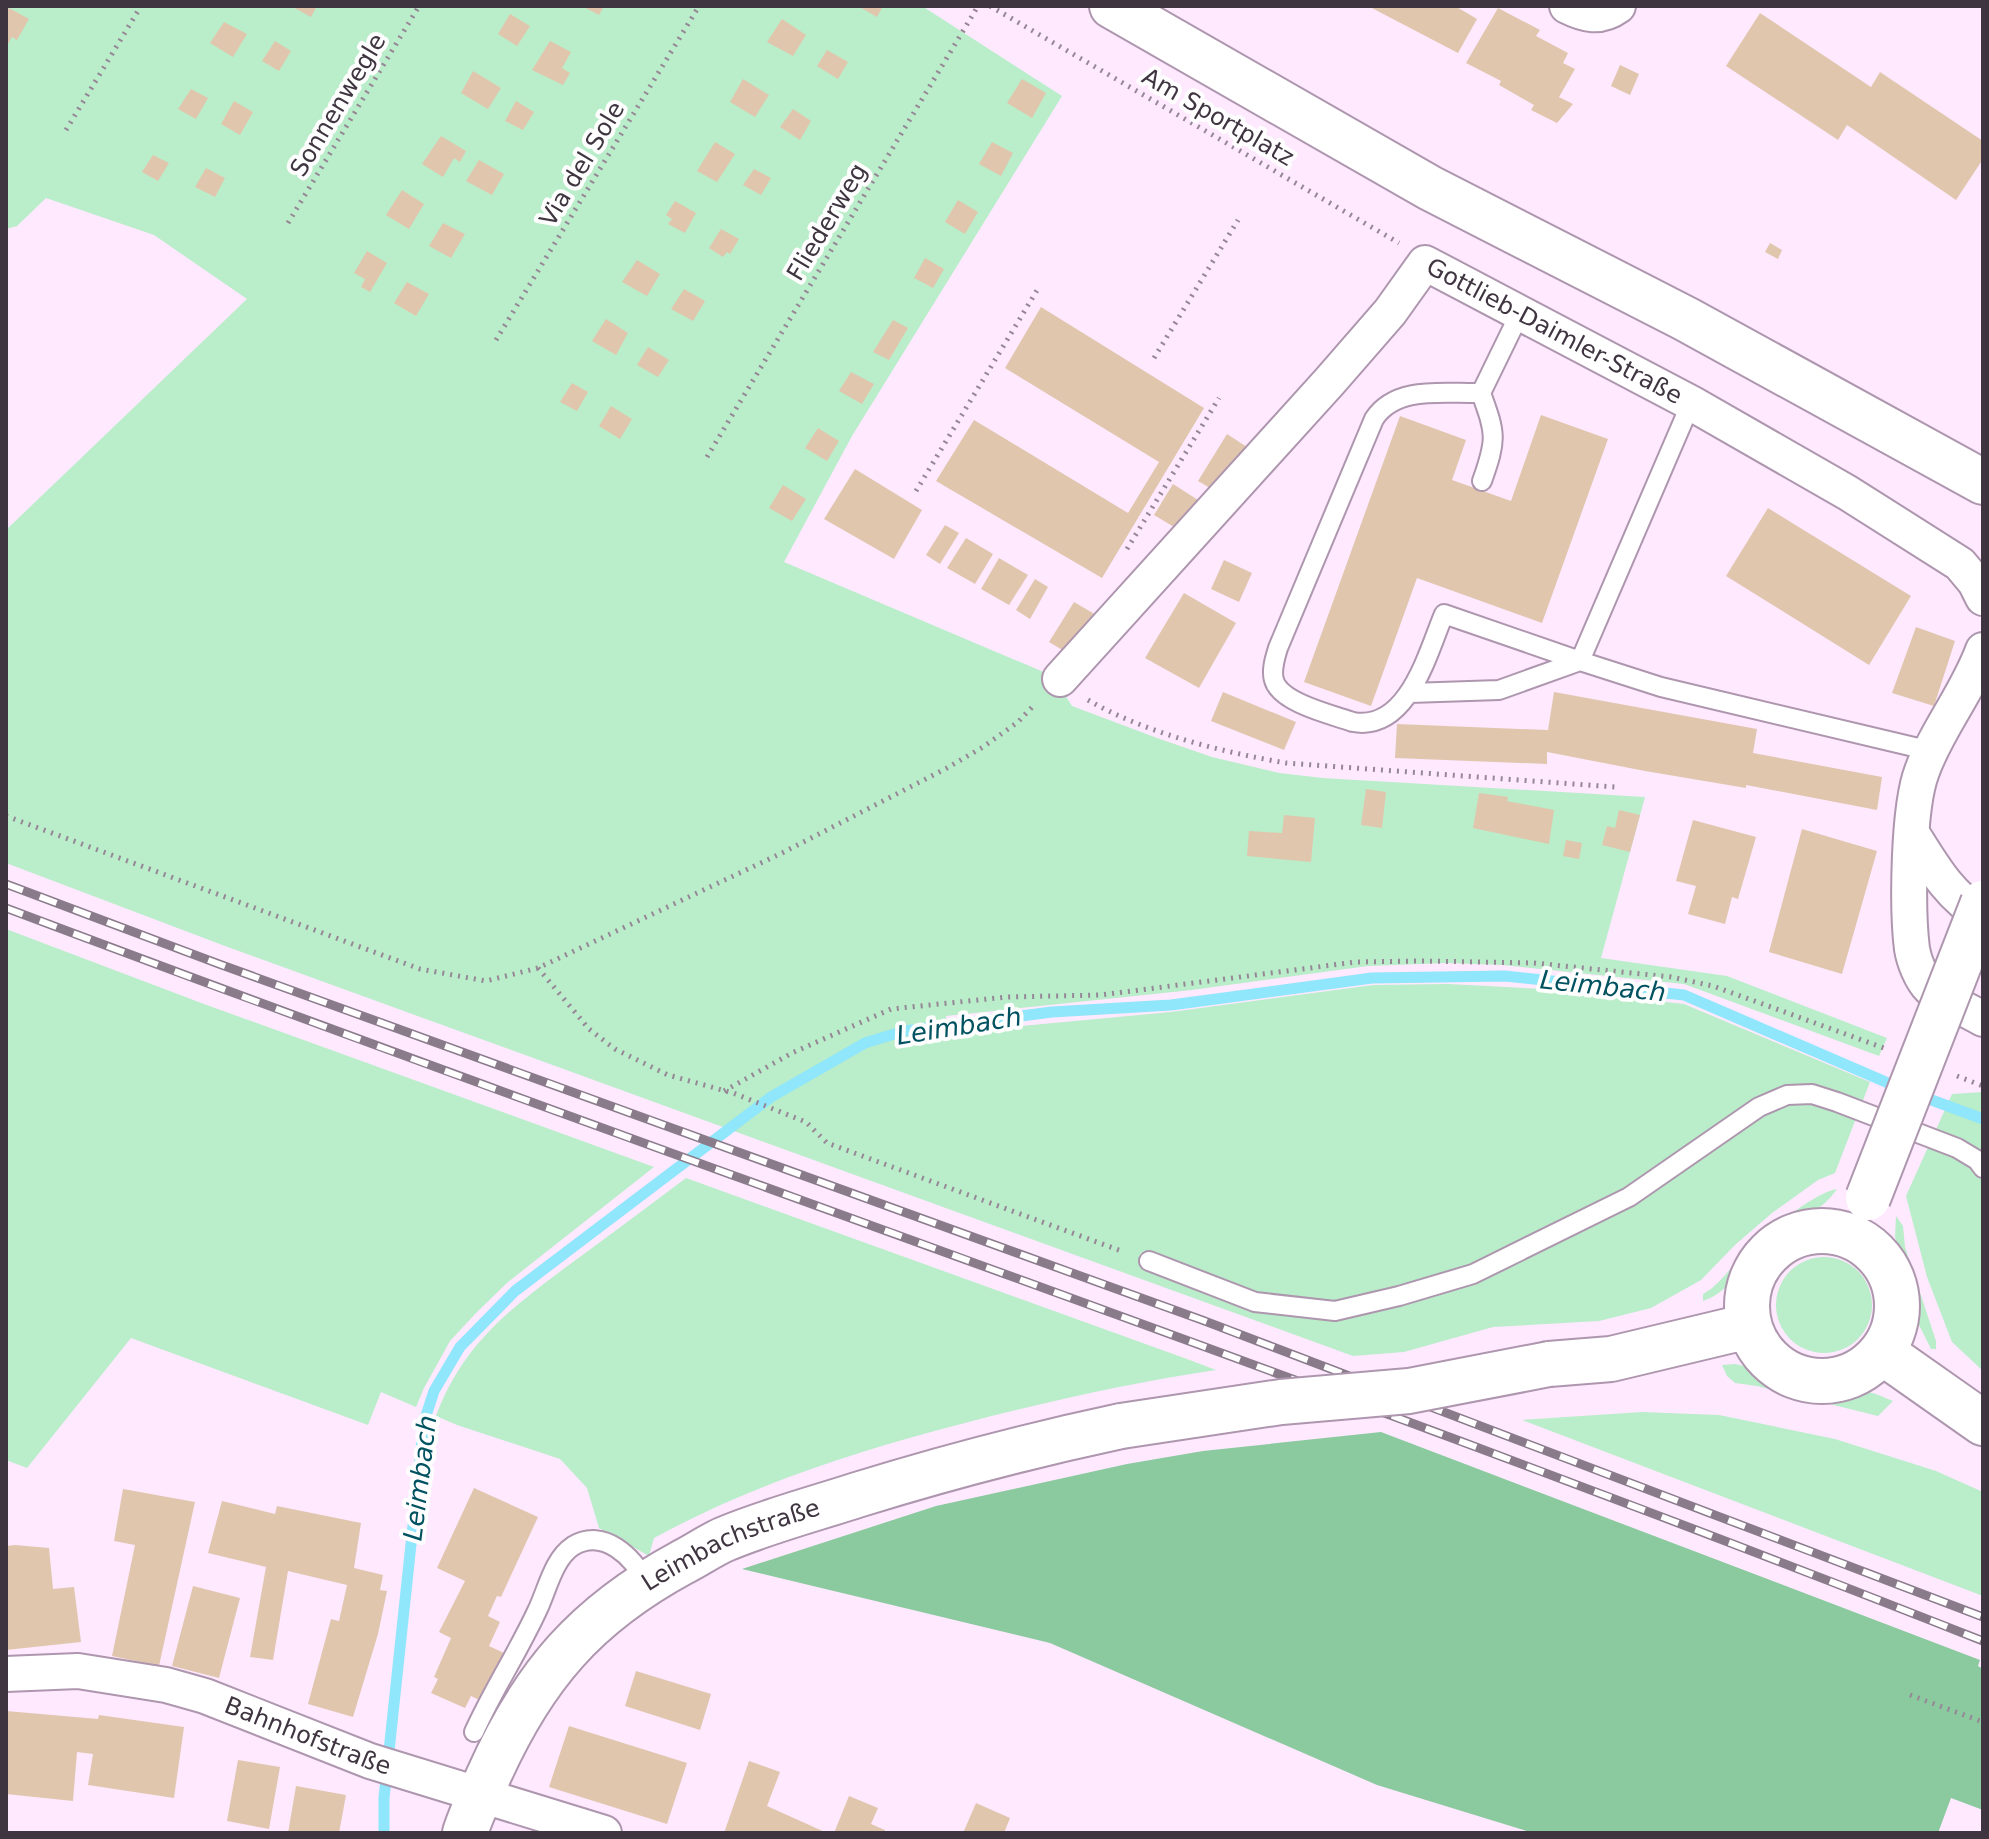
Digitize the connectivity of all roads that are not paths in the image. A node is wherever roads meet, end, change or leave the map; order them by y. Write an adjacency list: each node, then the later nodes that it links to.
1 (1112, 6): 8 (street)
2 (1567, 6): 3 (street)
3 (1618, 6)
4 (1520, 313): 5 (lane); 6 (street, Gottlieb-Daimler-Straße); 12 (street, Gottlieb-Daimler-Straße)
5 (1481, 393): 7 (lane); 13 (lane)
6 (1691, 403): 9 (street, Gottlieb-Daimler-Straße); 11 (lane)
7 (1482, 481)
8 (1979, 484)
9 (1983, 598)
10 (1983, 650): 14 (street)
11 (1580, 661): 13 (lane); 13 (lane); 14 (lane)
12 (1060, 679)
13 (1410, 693)
14 (1931, 751): 15 (street)
15 (1913, 835): 17 (street); 18 (street)
16 (1983, 903): 20 (street, bridge)
17 (1983, 916)
18 (1983, 1019)
19 (1983, 1168): 21 (lane)
20 (1860, 1218): 22 (street); 23 (street)
21 (1149, 1261)
22 (1749, 1326): 23 (street); 25 (street, Leimbachstraße, bridge)
23 (1882, 1352): 24 (street)
24 (1983, 1423)
25 (646, 1583): 27 (lane); 28 (street, Leimbachstraße)
26 (6, 1674): 28 (street, Bahnhofstraße)
27 (474, 1732)
28 (481, 1793): 29 (street, Leimbachstraße); 30 (street, Bahnhofstraße)
29 (465, 1833)
30 (604, 1833)

